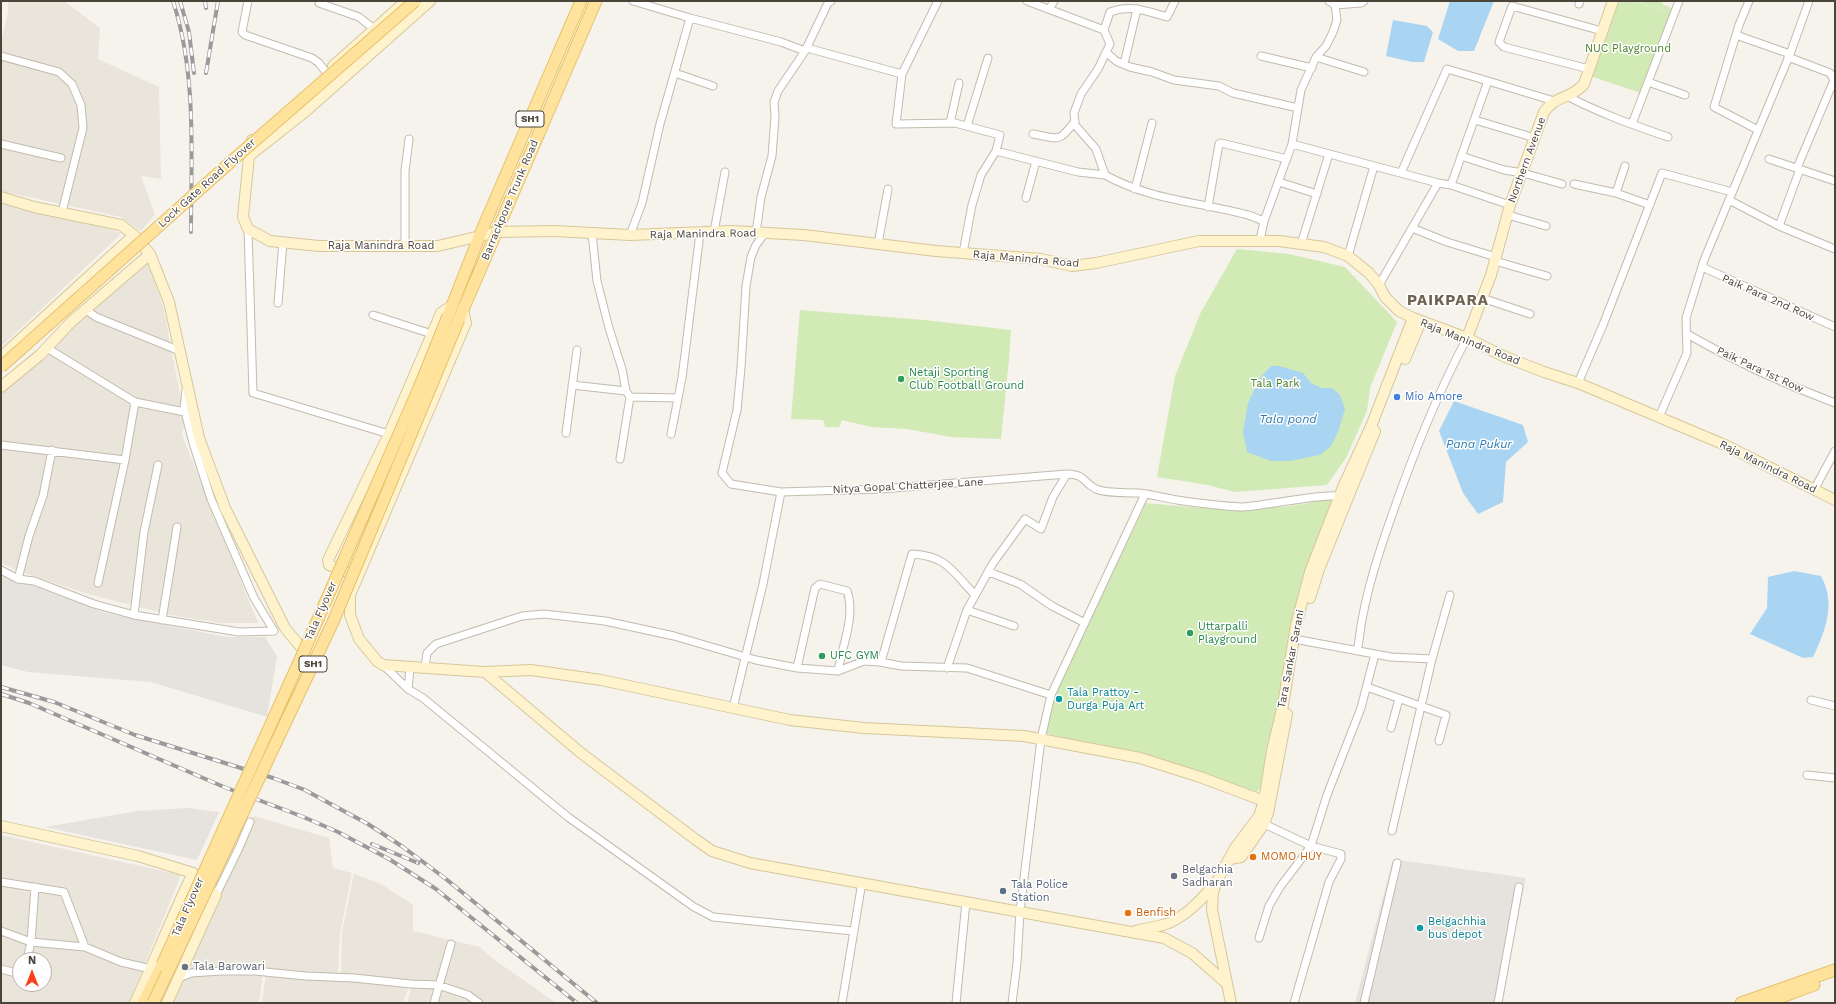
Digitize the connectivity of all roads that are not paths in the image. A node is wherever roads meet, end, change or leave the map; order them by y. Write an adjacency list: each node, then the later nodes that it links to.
1 (248, 1): 37 (street)
2 (319, 1): 23 (street)
3 (406, 1): 23 (street)
4 (415, 1): 136 (main road, Lock Gate Road Flyover, bridge)
5 (430, 1): 64 (street)
6 (581, 1): 107 (main road, Barrackpore Trunk Road / SH1)
7 (596, 1): 100 (main road, Barrackpore Trunk Road / SH1)
8 (633, 1): 22 (street)
9 (831, 1): 27 (street)
10 (938, 1): 40 (street)
11 (1027, 1): 20 (street)
12 (1054, 1): 20 (street)
13 (1175, 1): 21 (street)
14 (1364, 1): 19 (street)
15 (1613, 1): 25 (street)
16 (1679, 1): 43 (street)
17 (1749, 1): 26 (street)
18 (1809, 1): 31 (street)
19 (1332, 3): 32 (street)
20 (1050, 8): 24 (street)
21 (1137, 9): 24 (street); 34 (street)
22 (690, 18): 27 (street); 39 (street)
23 (374, 29): 37 (street)
24 (1104, 30): 28 (street)
25 (1602, 31): 36 (street); 36 (street)
26 (1736, 35): 31 (street); 55 (street)
27 (806, 50): 40 (street); 104 (street)
28 (1106, 52): 34 (street); 50 (street)
29 (1, 56): 94 (street)
30 (1261, 56): 35 (street)
31 (1789, 56): 55 (street); 72 (street)
32 (1316, 57): 35 (street); 38 (street)
33 (988, 58): 54 (street)
34 (1124, 64): 48 (street)
35 (1312, 68): 48 (street)
36 (1589, 69): 45 (street)
37 (326, 72): 64 (street)
38 (1364, 72)
39 (675, 73): 44 (street); 105 (street)
40 (902, 74): 51 (street)
41 (1488, 81): 47 (street); 49 (street); 74 (street)
42 (959, 82): 51 (street)
43 (1648, 82): 46 (street); 53 (street)
44 (713, 86)
45 (1567, 96): 47 (street); 53 (street)
46 (1685, 96)
47 (1554, 101): 57 (street, Northern Avenue)
48 (1298, 108): 61 (street)
49 (1474, 120): 57 (street); 65 (street)
50 (1075, 121): 56 (street); 76 (street)
51 (950, 123): 54 (street)
52 (1152, 123): 83 (street)
53 (1632, 124): 58 (street)
54 (967, 126): 62 (street)
55 (1758, 130): 85 (street)
56 (1033, 134)
57 (1535, 138): 75 (street, Northern Avenue)
58 (1668, 138)
59 (409, 139): 112 (street)
60 (1, 144): 66 (street)
61 (1292, 144): 63 (street); 67 (street)
62 (996, 151): 69 (street); 114 (street)
63 (1329, 154): 70 (street); 87 (street)
64 (249, 156): 99 (street)
65 (1461, 156): 75 (street); 82 (street)
66 (61, 158)
67 (1287, 159): 78 (street); 92 (street)
68 (1769, 159): 72 (street)
69 (1036, 161): 76 (street); 89 (street)
70 (1374, 166): 74 (street); 116 (street)
71 (1625, 166): 86 (street)
72 (1799, 169): 77 (street); 97 (street)
73 (725, 172): 101 (street)
74 (1401, 173): 79 (street)
75 (1523, 173): 80 (street); 93 (street, Northern Avenue)
76 (1105, 175): 83 (street)
77 (1835, 181)
78 (1278, 182): 87 (street); 95 (street)
79 (1438, 183): 82 (street); 98 (street)
80 (1562, 184)
81 (1574, 184): 86 (street)
82 (1451, 185): 93 (street)
83 (1135, 188): 92 (street)
84 (888, 189): 110 (street)
85 (1732, 192): 90 (street); 91 (street)
86 (1616, 193): 91 (street)
87 (1317, 194): 111 (street)
88 (1, 197): 94 (street)
89 (1026, 198)
90 (1729, 200): 97 (street); 118 (street)
91 (1650, 205): 137 (street)
92 (1208, 207): 95 (street)
93 (1510, 210): 96 (street); 117 (street, Northern Avenue)
94 (62, 212): 106 (street)
95 (1264, 221): 108 (street)
96 (1546, 226)
97 (1778, 226): 113 (street)
98 (1412, 228): 117 (street); 120 (street)
99 (248, 229): 109 (street, Raja Manindra Road); 147 (street)
100 (497, 232): 102 (street, Raja Manindra Road); 107 (street, Raja Manindra Road); 124 (main road, Barrackpore Trunk Road / SH1)
101 (714, 232): 103 (street, Raja Manindra Road); 104 (street, Raja Manindra Road)
102 (592, 233): 105 (street, Raja Manindra Road); 140 (street)
103 (700, 233): 105 (street, Raja Manindra Road); 141 (street)
104 (760, 233): 110 (street, Raja Manindra Road); 157 (street, Nitya Gopal Chatterjee Lane)
105 (630, 235)
106 (134, 236): 115 (street); 135 (street)
107 (479, 237): 112 (street, Raja Manindra Road); 124 (main road, Barrackpore Trunk Road / SH1)
108 (1260, 240): 111 (street, Raja Manindra Road); 114 (street, Raja Manindra Road)
109 (283, 242): 112 (street, Raja Manindra Road); 122 (street)
110 (878, 244): 114 (street, Raja Manindra Road)
111 (1301, 244): 116 (street, Raja Manindra Road)
112 (405, 246)
113 (1835, 249)
114 (963, 253)
115 (150, 254): 123 (street); 133 (street)
116 (1348, 256): 120 (street, Raja Manindra Road)
117 (1495, 259): 119 (street); 121 (street, Northern Avenue)
118 (1702, 267): 128 (street, Paik Para 2nd Row); 130 (street)
119 (1547, 276)
120 (1379, 285): 127 (street, Raja Manindra Road)
121 (1482, 298): 125 (street); 131 (street, Northern Avenue)
122 (278, 303)
123 (85, 309): 132 (street); 133 (street)
124 (456, 312): 129 (street); 164 (street); 176 (main road, Tala Flyover, bridge); 236 (main road, Tala Flyover / SH1, bridge)
125 (1530, 314)
126 (373, 315): 129 (street)
127 (1417, 320): 131 (street, Raja Manindra Road); 159 (street, Tara Sankar Sarani)
128 (1835, 328)
129 (432, 334): 147 (street)
130 (1687, 334): 143 (street, Paik Para 1st Row); 145 (street)
131 (1467, 338): 137 (street, Raja Manindra Road); 175 (street)
132 (47, 348): 139 (street); 142 (street)
133 (180, 350): 144 (street)
134 (577, 350): 138 (street)
135 (1, 357)
136 (1, 368)
137 (1578, 383): 145 (street, Raja Manindra Road)
138 (572, 385): 140 (street); 146 (street)
139 (1, 387)
140 (628, 394): 141 (street); 152 (street)
141 (678, 398): 148 (street)
142 (135, 402): 144 (street); 153 (street)
143 (1835, 403)
144 (188, 409): 171 (street); 176 (street)
145 (1659, 417): 156 (street, Raja Manindra Road)
146 (566, 433)
147 (389, 434): 164 (street)
148 (671, 434)
149 (1, 445): 150 (street)
150 (52, 450): 153 (street); 165 (street)
151 (1835, 451): 156 (street)
152 (620, 459)
153 (125, 460): 166 (street)
154 (158, 465): 170 (street)
155 (1067, 474): 157 (street, Nitya Gopal Chatterjee Lane); 158 (street, Nitya Gopal Chatterjee Lane); 163 (street)
156 (1814, 490): 160 (street, Raja Manindra Road)
157 (781, 492): 178 (street)
158 (1145, 494): 159 (street, Nitya Gopal Chatterjee Lane); 172 (street)
159 (1344, 498): 174 (street, Tara Sankar Sarani)
160 (1835, 500)
161 (177, 527): 171 (street)
162 (1, 570): 165 (street)
163 (989, 572): 167 (street); 172 (street)
164 (358, 577): 181 (street)
165 (18, 579): 170 (street)
166 (98, 583)
167 (975, 595): 169 (street); 180 (street)
168 (1450, 595): 179 (street)
169 (967, 610): 173 (street); 185 (street)
170 (134, 615): 171 (street)
171 (162, 620)
172 (1085, 623): 190 (street)
173 (1014, 626)
174 (1297, 640): 175 (street); 201 (street, Tara Sankar Sarani); 203 (street)
175 (1357, 651): 177 (street)
176 (304, 652): 235 (main road, Tala Flyover, bridge)
177 (1375, 654): 179 (street); 188 (street)
178 (746, 657): 183 (street); 184 (street); 195 (street)
179 (1432, 659): 194 (street)
180 (881, 662): 185 (street); 186 (street)
181 (383, 665): 182 (street); 189 (street)
182 (410, 668): 183 (street); 189 (street)
183 (426, 668): 187 (street)
184 (797, 668): 186 (street); 186 (street)
185 (946, 668): 190 (street)
186 (838, 671)
187 (485, 672): 195 (street); 211 (street)
188 (1367, 687): 191 (street); 206 (street)
189 (408, 689): 218 (street)
190 (1051, 695): 197 (street)
191 (1399, 699): 194 (street); 196 (street)
192 (1811, 700): 193 (street)
193 (1835, 706)
194 (1420, 707): 198 (street); 205 (street)
195 (733, 708): 197 (street)
196 (1391, 728)
197 (1041, 739): 201 (street); 216 (street)
198 (1438, 741)
199 (1808, 774): 200 (street)
200 (1835, 778)
201 (1264, 801): 203 (street, Tara Sankar Sarani)
202 (250, 822): 214 (street)
203 (1260, 822): 206 (street); 209 (street, Tara Sankar Sarani)
204 (1, 826): 208 (street)
205 (1392, 831)
206 (1312, 846): 220 (street); 244 (street)
207 (1397, 863): 245 (street)
208 (193, 873): 214 (street); 226 (street)
209 (1217, 881): 219 (street); 231 (street, Tara Sankar Sarani)
210 (1, 882): 212 (street)
211 (862, 882): 215 (street); 218 (street)
212 (35, 887): 221 (street); 223 (street)
213 (1519, 887): 246 (street)
214 (216, 894): 229 (street)
215 (966, 902): 216 (street); 241 (street)
216 (1020, 911): 219 (street); 242 (street)
217 (1, 931): 221 (street)
218 (853, 931): 240 (street)
219 (1129, 932): 231 (street)
220 (1259, 938)
221 (31, 942): 223 (street); 224 (street)
222 (451, 944): 232 (street)
223 (85, 947): 226 (street)
224 (29, 952)
225 (1, 969): 228 (street)
226 (151, 969): 234 (street)
227 (1835, 970): 247 (main road)
228 (12, 972)
229 (179, 978): 232 (street); 237 (street)
230 (1835, 978): 233 (main road)
231 (1226, 983): 243 (street, Tara Sankar Sarani)
232 (438, 985): 238 (street); 239 (street)
233 (1768, 1002)
234 (134, 1003)
235 (143, 1003)
236 (153, 1003)
237 (167, 1003)
238 (434, 1003)
239 (480, 1003)
240 (842, 1003)
241 (956, 1003)
242 (1012, 1003)
243 (1231, 1003)
244 (1294, 1003)
245 (1364, 1003)
246 (1498, 1003)
247 (1741, 1003)

